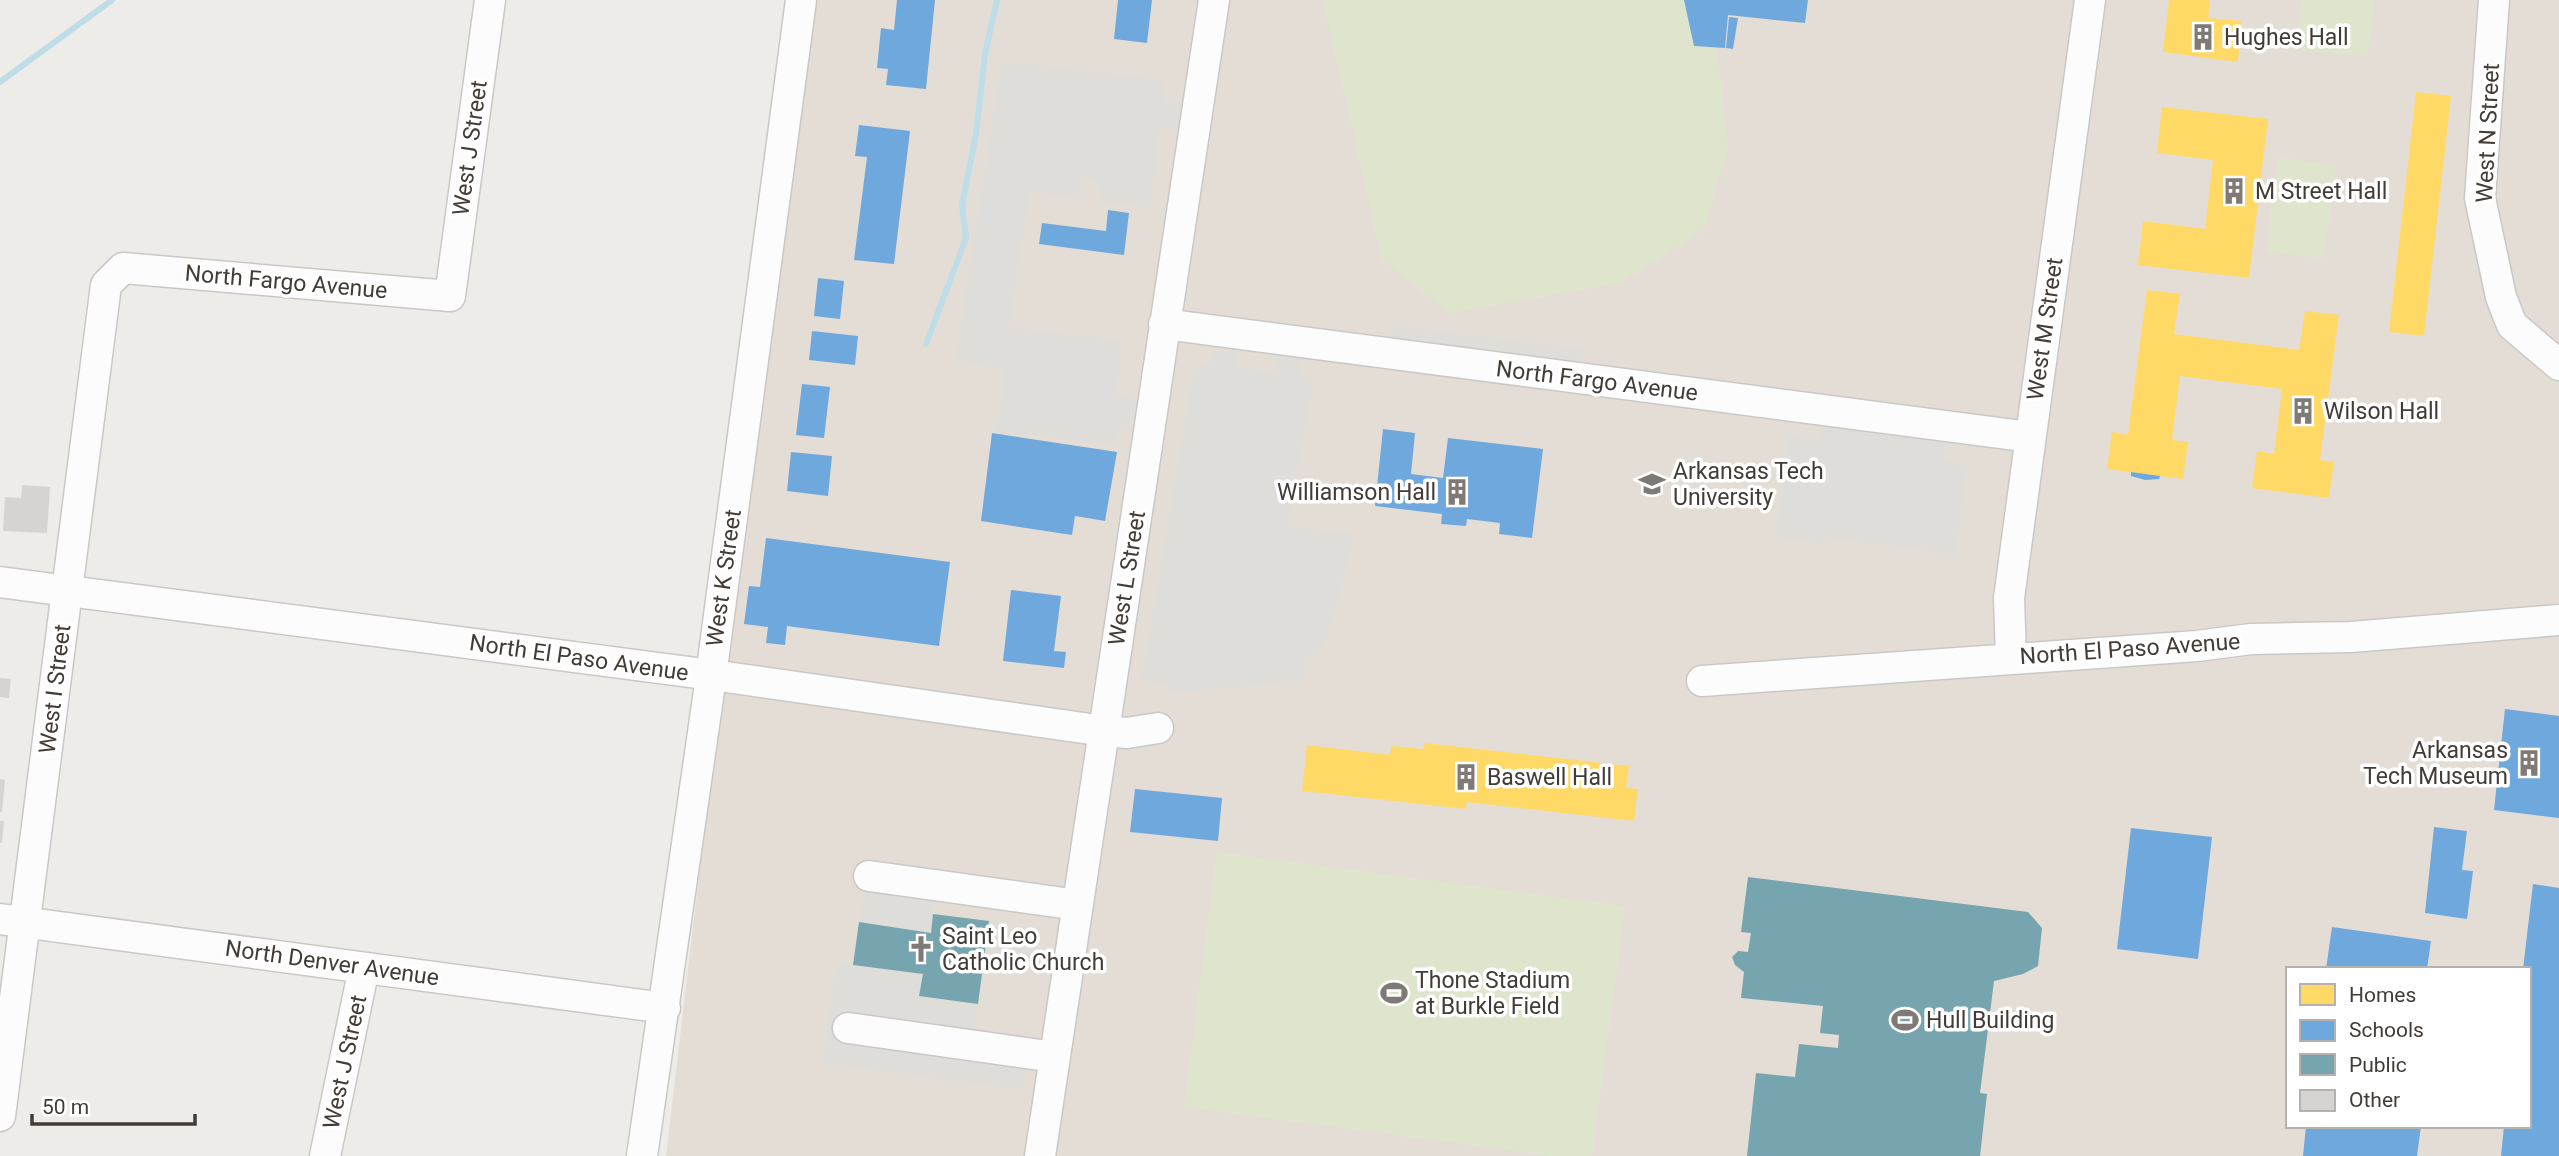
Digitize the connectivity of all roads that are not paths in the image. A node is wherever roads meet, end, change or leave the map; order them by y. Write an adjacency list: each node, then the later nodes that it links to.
1 (490, 0): 7 (street, West J Street)
2 (801, 0): 15 (street, West K Street)
3 (1214, 0): 8 (street, West L Street)
4 (2090, 0): 10 (street, West M Street)
5 (2494, 0): 9 (street, West N Street)
6 (123, 268): 7 (street, North Fargo Avenue); 12 (street, West I Street)
7 (450, 296)
8 (1164, 324): 10 (street, North Fargo Avenue); 18 (street, West L Street)
9 (2559, 365)
10 (2030, 437): 14 (street, West M Street)
11 (0, 582): 12 (street, North El Paso Avenue)
12 (67, 590): 15 (street, North El Paso Avenue); 21 (street, West I Street)
13 (2559, 620): 14 (street, North El Paso Avenue)
14 (2011, 658): 16 (street, North El Paso Avenue)
15 (712, 675): 18 (street, North El Paso Avenue); 23 (street, West K Street)
16 (1702, 681)
17 (1158, 728): 18 (street, North El Paso Avenue)
18 (1104, 731): 20 (street, West L Street)
19 (869, 876): 20 (street)
20 (1077, 905): 25 (street, West L Street)
21 (12, 921): 22 (street, North Denver Avenue); 26 (street, West I Street)
22 (364, 968): 23 (street, North Denver Avenue); 27 (street, West J Street)
23 (665, 1008): 28 (street, West K Street)
24 (848, 1028): 25 (street)
25 (1055, 1057): 29 (street, West L Street)
26 (0, 1116)
27 (326, 1156)
28 (642, 1156)
29 (1040, 1156)

